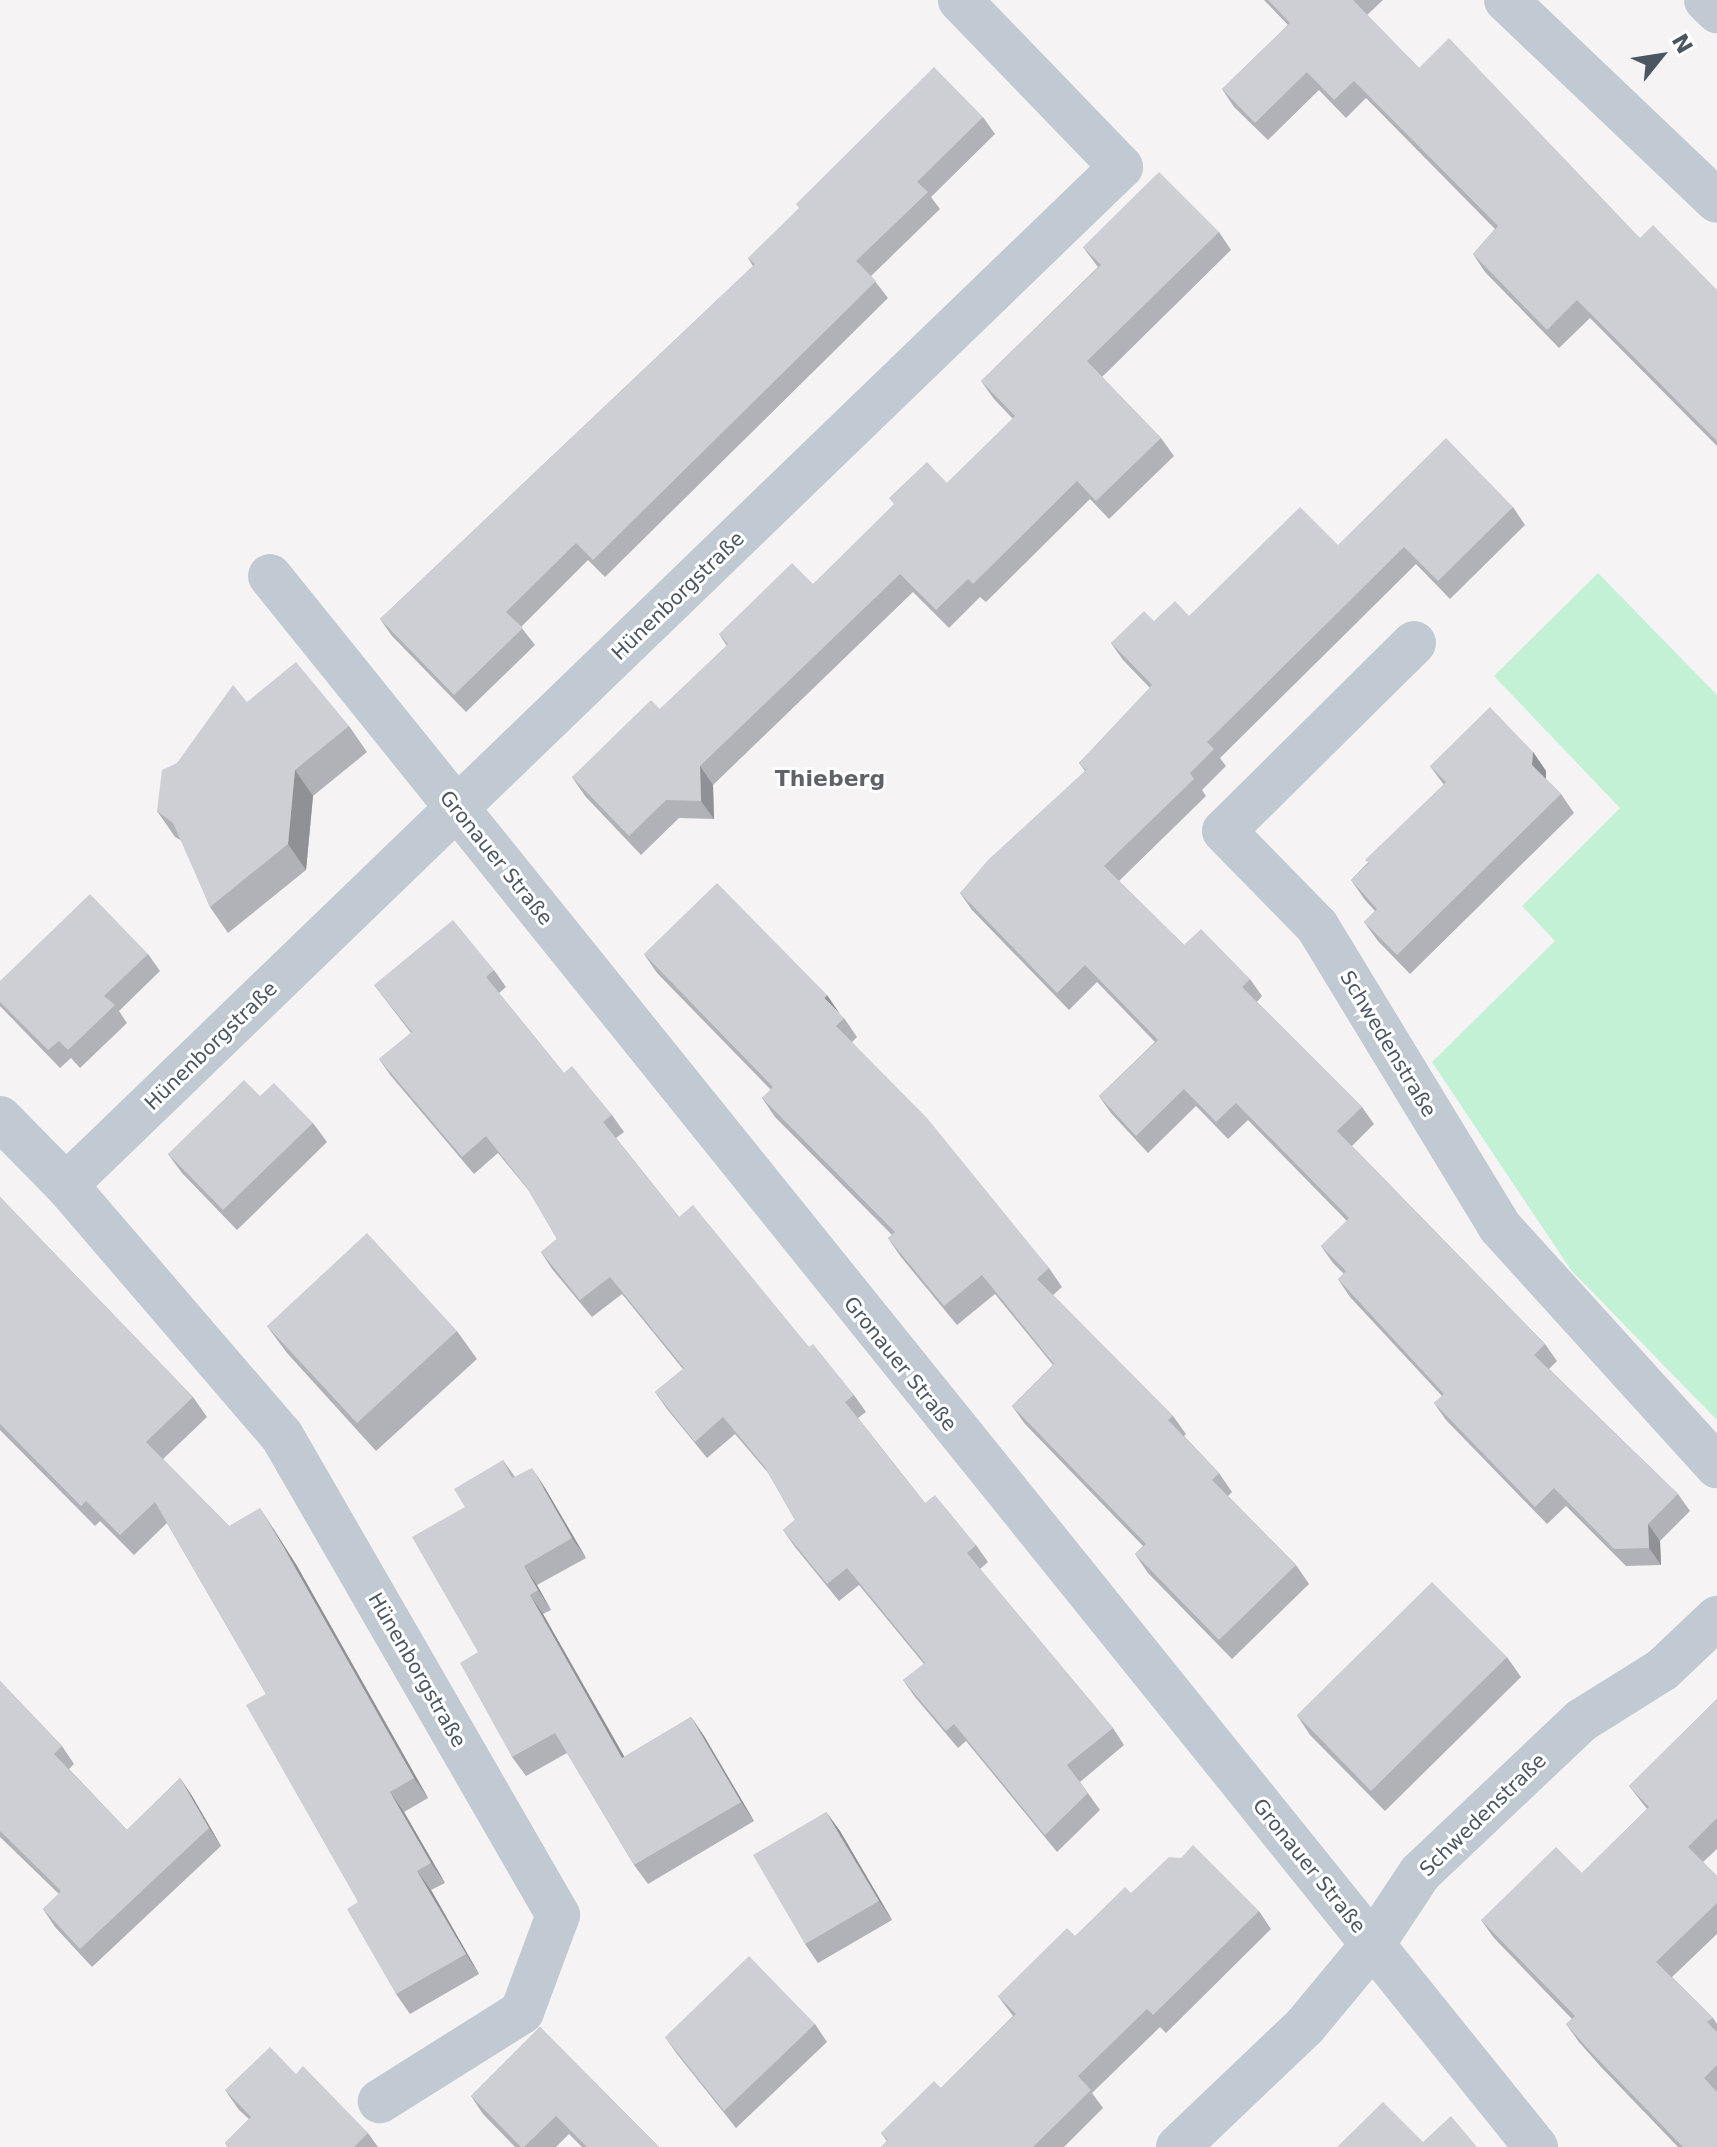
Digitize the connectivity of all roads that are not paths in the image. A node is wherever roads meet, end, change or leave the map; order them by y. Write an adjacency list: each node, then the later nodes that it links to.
1 (960, 0): 8 (street, Hünenborgstraße)
2 (1506, 0): 5 (street)
3 (1706, 0): 4 (street)
4 (1717, 11)
5 (1717, 201)
6 (270, 576): 8 (street, Gronauer Straße)
7 (1414, 643): 11 (street, Schwedenstraße)
8 (457, 810): 10 (street, Hünenborgstraße); 13 (street, Gronauer Straße)
9 (0, 1118): 10 (street, Hünenborgstraße)
10 (66, 1185): 14 (street, Hünenborgstraße)
11 (1717, 1466)
12 (1717, 1618): 13 (street, Schwedenstraße)
13 (1373, 1944): 15 (street, Schwedenstraße); 16 (street, Gronauer Straße)
14 (380, 2101)
15 (1178, 2147)
16 (1536, 2147)

